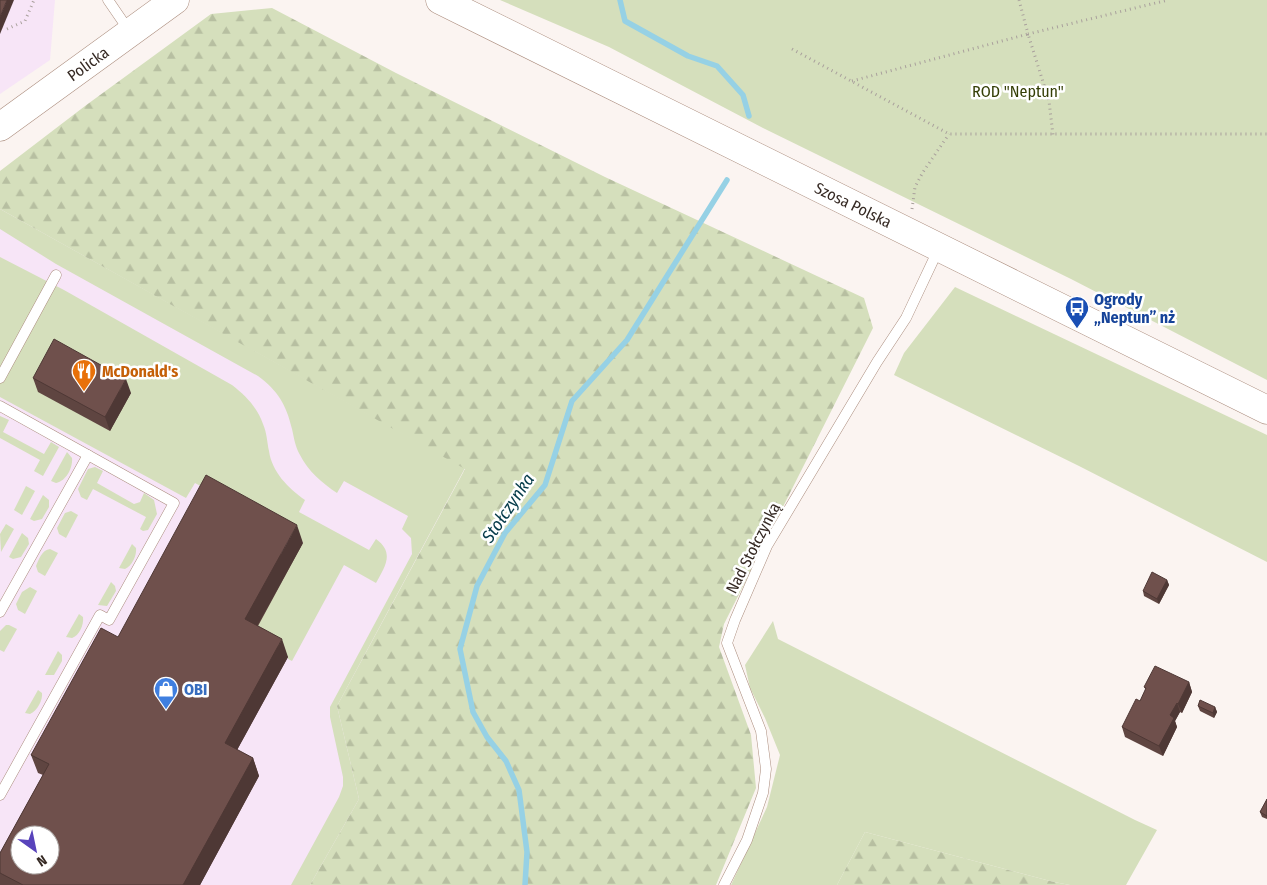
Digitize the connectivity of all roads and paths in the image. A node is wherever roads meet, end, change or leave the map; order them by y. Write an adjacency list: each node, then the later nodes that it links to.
1 (34, 0): 7 (path)
2 (108, 0): 8 (lane)
3 (175, 0): 8 (street, Policka)
4 (440, 0): 17 (street, Szosa Polska)
5 (1019, 0): 9 (path)
6 (1168, 0): 9 (path)
7 (7, 30)
8 (130, 32): 12 (street, Policka)
9 (1028, 34): 11 (path); 15 (path)
10 (792, 49): 11 (path)
11 (851, 81): 13 (path)
12 (0, 127)
13 (949, 134): 15 (path); 16 (path)
14 (1267, 134): 15 (path)
15 (1053, 135)
16 (911, 212)
17 (939, 247): 21 (street, Szosa Polska); 25 (lane, Nad Stołczynką)
18 (56, 275): 19 (lane)
19 (0, 378)
20 (0, 406): 22 (lane)
21 (1267, 410)
22 (88, 455): 23 (lane); 24 (lane)
23 (0, 612)
24 (0, 795)
25 (724, 885)

